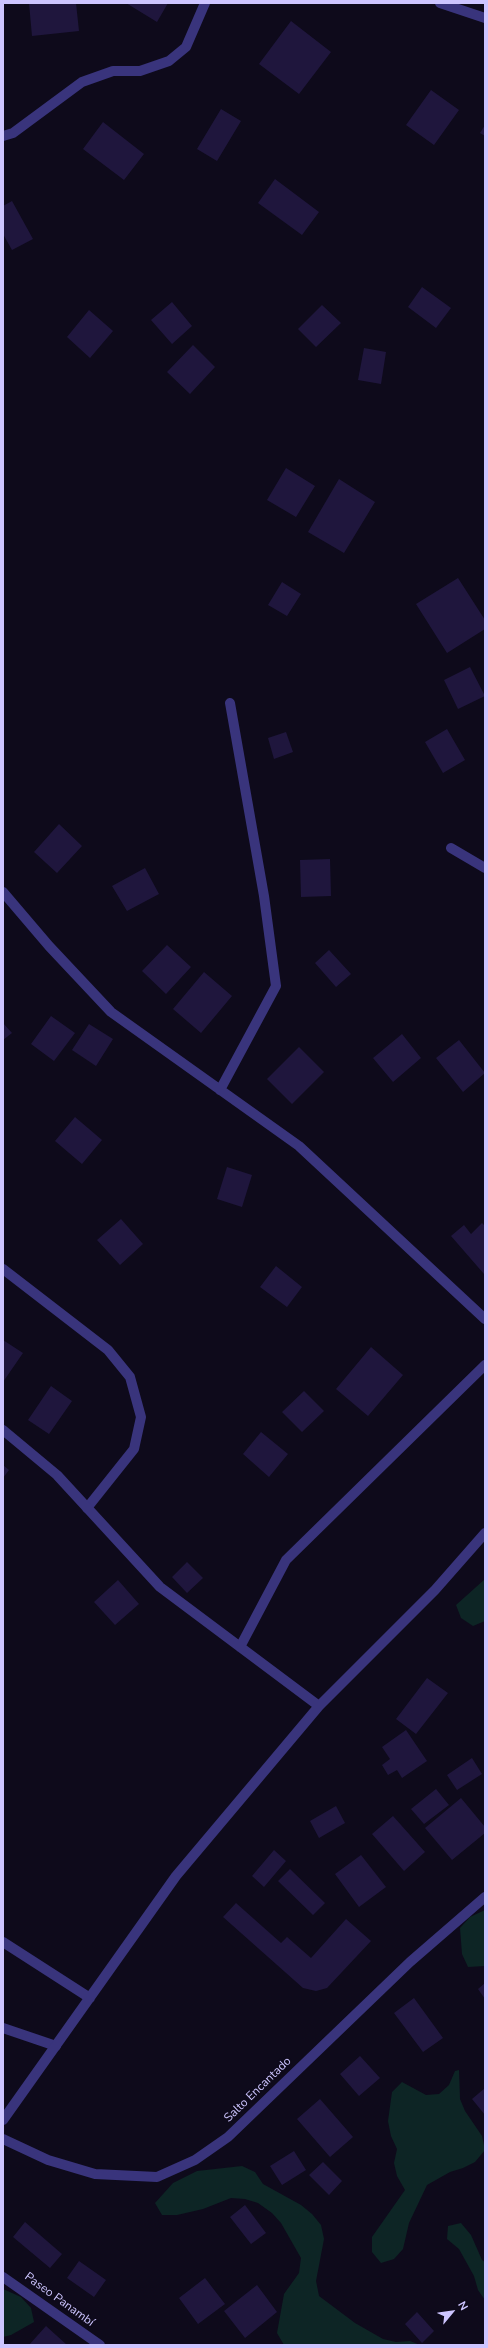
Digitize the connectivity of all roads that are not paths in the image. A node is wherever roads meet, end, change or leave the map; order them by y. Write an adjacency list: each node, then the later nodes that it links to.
1 (205, 3): 4 (street)
2 (440, 3): 3 (street)
3 (485, 18)
4 (3, 136)
5 (230, 703): 9 (street)
6 (451, 848): 7 (street)
7 (485, 868)
8 (3, 892): 9 (street)
9 (220, 1090): 11 (street)
10 (3, 1269): 14 (street)
11 (485, 1319)
12 (485, 1365): 16 (street)
13 (3, 1430): 14 (street)
14 (87, 1508): 16 (street)
15 (485, 1533): 17 (street)
16 (240, 1647): 17 (street)
17 (319, 1706): 20 (street)
18 (485, 1897): 24 (street, Salto Encantado)
19 (3, 1942): 20 (street)
20 (90, 1998): 22 (street)
21 (3, 2028): 22 (street)
22 (56, 2046): 23 (street)
23 (3, 2120)
24 (3, 2139)
25 (3, 2277): 26 (street, Paseo Panambí)
26 (100, 2345)

